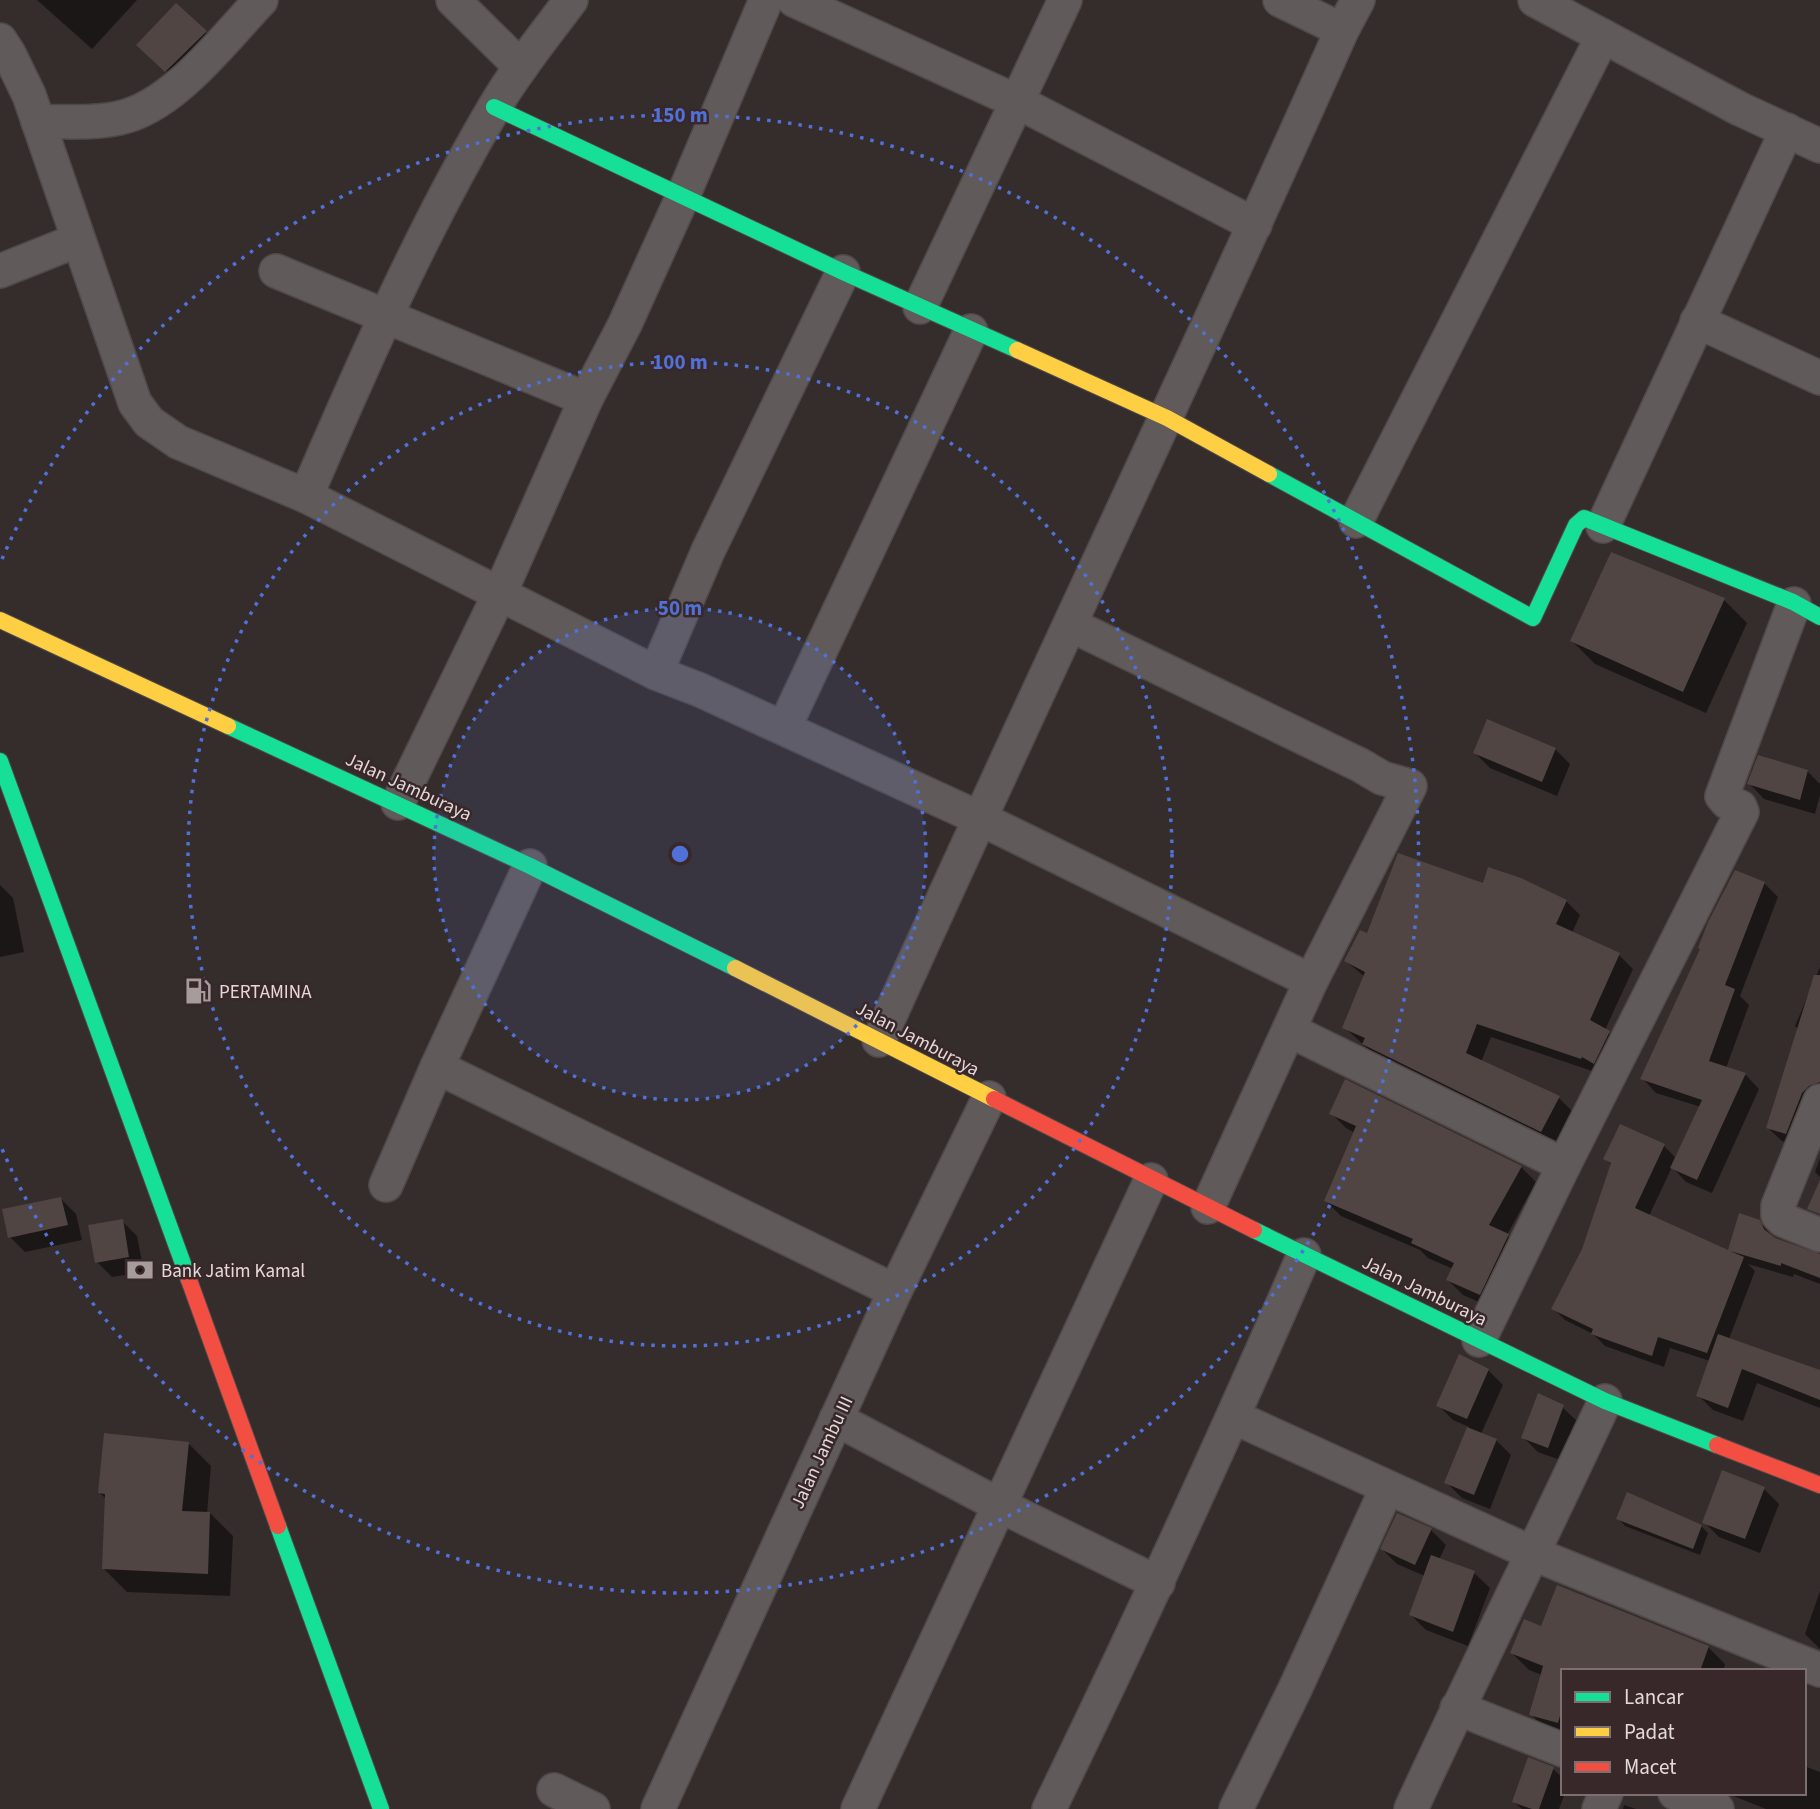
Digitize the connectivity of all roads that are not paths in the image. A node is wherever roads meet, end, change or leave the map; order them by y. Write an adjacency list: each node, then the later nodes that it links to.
1 (261, 0): 16 (street)
2 (453, 0): 13 (street)
3 (571, 0): 13 (street)
4 (766, 0): 19 (street)
5 (794, 0): 14 (street)
6 (1065, 0): 14 (street)
7 (1280, 0): 10 (street)
8 (1358, 0): 10 (street)
9 (1535, 0): 11 (street)
10 (1342, 30): 20 (street)
11 (1603, 36): 17 (street); 33 (street)
12 (0, 40): 16 (street)
13 (522, 67): 15 (street)
14 (1016, 102): 20 (street); 25 (street)
15 (494, 107): 19 (main road); 26 (street)
16 (38, 122): 21 (street)
17 (1787, 130): 18 (street); 27 (street)
18 (1820, 146)
19 (683, 196): 24 (main road); 30 (street)
20 (1255, 225): 31 (street)
21 (78, 240): 22 (street); 32 (street)
22 (0, 271)
23 (276, 271): 26 (street)
24 (844, 272): 25 (main road); 39 (street)
25 (920, 307): 28 (main road)
26 (385, 317): 30 (street); 32 (street)
27 (1697, 321): 29 (street); 34 (street)
28 (971, 331): 31 (main road); 40 (street)
29 (1820, 378)
30 (586, 399): 35 (street)
31 (1167, 418): 33 (main road); 38 (street)
32 (306, 496): 35 (street)
33 (1356, 521): 34 (main road)
34 (1603, 526): 36 (main road)
35 (500, 593): 39 (street); 42 (street)
36 (1807, 611): 51 (street)
37 (0, 620): 42 (main road, Jalan Jamburaya)
38 (1071, 625): 43 (street); 45 (street)
39 (656, 673): 40 (street)
40 (784, 728): 43 (street)
41 (0, 761): 72 (main road)
42 (398, 803): 44 (main road, Jalan Jamburaya)
43 (979, 817): 45 (street); 47 (street)
44 (530, 866): 47 (main road, Jalan Jamburaya); 48 (street)
45 (1311, 981): 46 (street)
46 (1289, 1030): 51 (street); 54 (street)
47 (879, 1040): 49 (main road, Jalan Jamburaya)
48 (437, 1068): 53 (street); 57 (street)
49 (989, 1098): 52 (main road, Jalan Jamburaya); 57 (street, Jalan Jambu III)
50 (1820, 1101): 55 (street)
51 (1564, 1165): 58 (street)
52 (1151, 1180): 54 (main road, Jalan Jamburaya); 64 (street)
53 (386, 1185)
54 (1208, 1207): 56 (main road, Jalan Jamburaya)
55 (1820, 1235)
56 (1304, 1255): 58 (main road, Jalan Jamburaya); 60 (street)
57 (895, 1291): 61 (street, Jalan Jambu III)
58 (1479, 1340): 59 (main road, Jalan Jamburaya)
59 (1605, 1401): 62 (main road, Jalan Jamburaya); 65 (street)
60 (1234, 1417): 63 (street); 66 (street)
61 (836, 1419): 64 (street); 74 (street, Jalan Jambu III)
62 (1820, 1485)
63 (1387, 1488): 65 (street); 77 (street)
64 (999, 1505): 66 (street); 75 (street)
65 (1534, 1554): 67 (street); 68 (street)
66 (1158, 1583): 76 (street)
67 (1820, 1670)
68 (1457, 1708): 69 (street); 78 (street)
69 (1561, 1749)
70 (554, 1790): 73 (street)
71 (1680, 1795): 79 (street)
72 (381, 1809)
73 (593, 1809)
74 (658, 1809)
75 (858, 1809)
76 (1049, 1809)
77 (1236, 1809)
78 (1411, 1809)
79 (1717, 1809)

